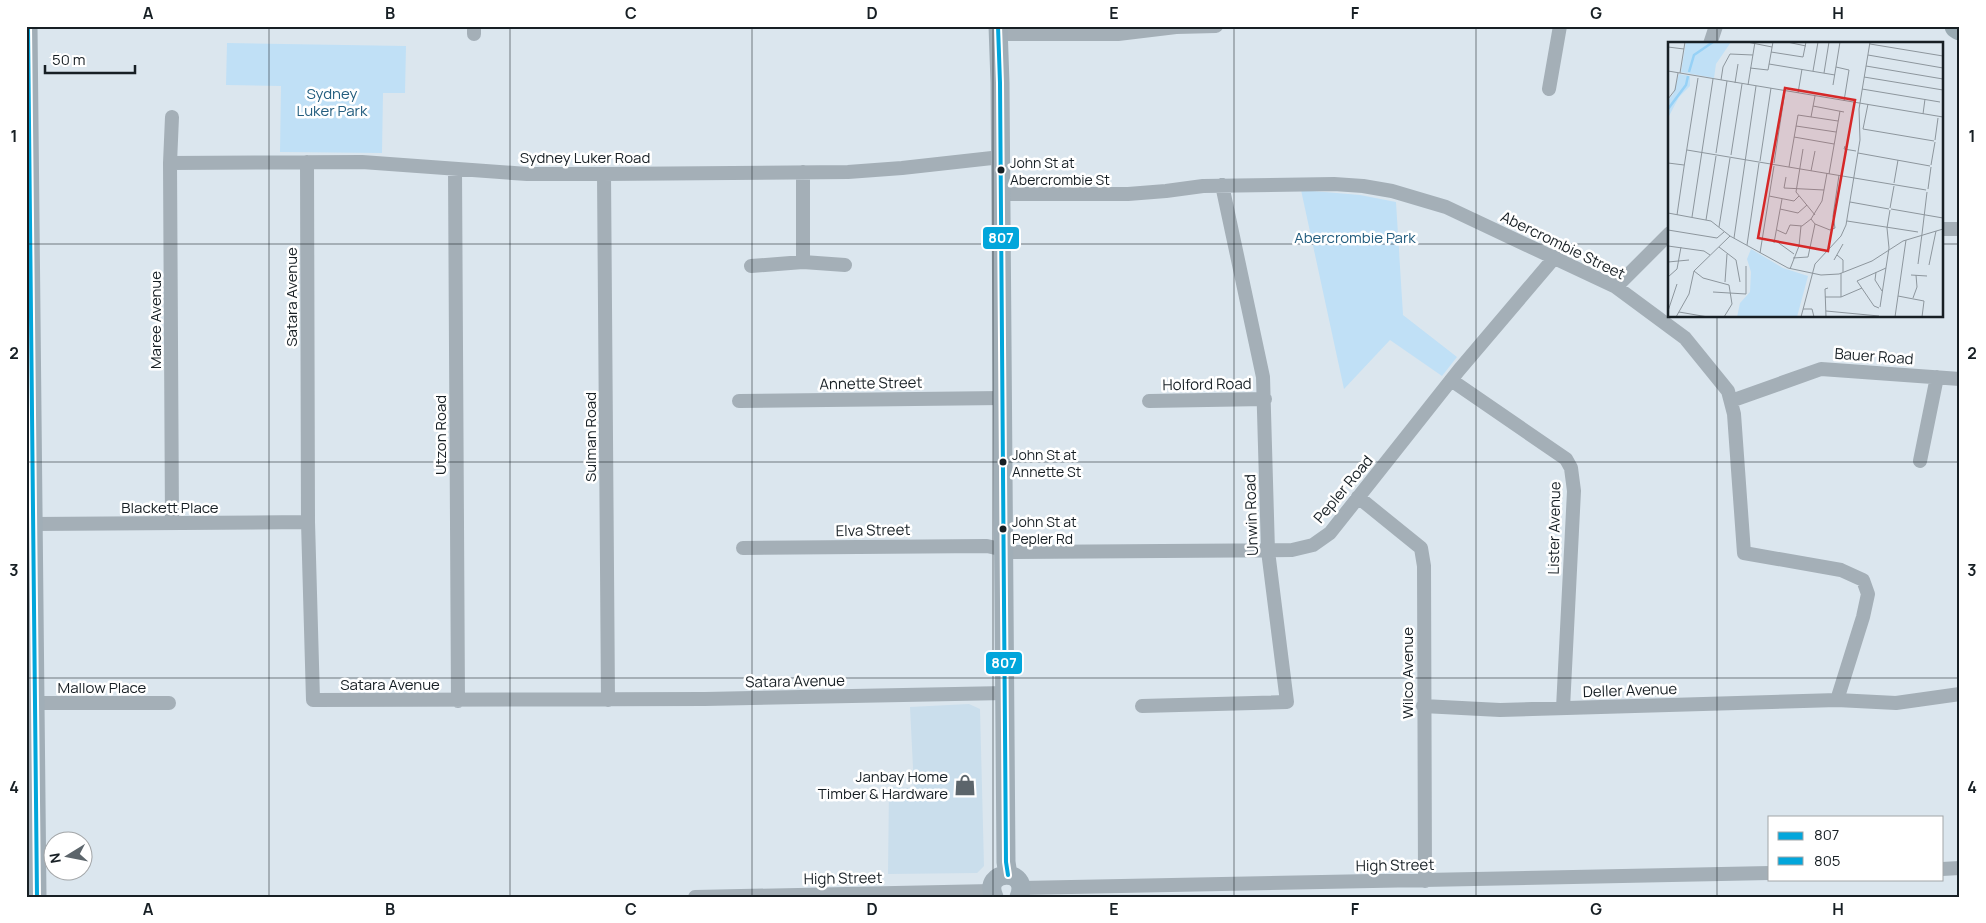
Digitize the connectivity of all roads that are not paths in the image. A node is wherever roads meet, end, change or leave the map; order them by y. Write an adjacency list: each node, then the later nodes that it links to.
1 (28, 26): 11 (street)
2 (1216, 26): 7 (street)
3 (1560, 26): 9 (street)
4 (1716, 26): 8 (street)
5 (1957, 26): 6 (highway)
6 (1960, 28)
7 (998, 30): 12 (street)
8 (1711, 42)
9 (1549, 89)
10 (172, 118): 14 (street, Maree Avenue)
11 (27, 139): 36 (street)
12 (1000, 158): 16 (street, Sydney Luker Road); 19 (street)
13 (307, 162): 14 (street, Sydney Luker Road); 15 (street, Sydney Luker Road); 39 (street, Satara Avenue)
14 (170, 163): 40 (street, Maree Avenue)
15 (455, 170): 17 (street, Sydney Luker Road); 48 (street, Utzon Road)
16 (803, 172): 17 (street, Sydney Luker Road); 24 (street)
17 (604, 174): 49 (street, Sulman Road)
18 (1222, 185): 19 (street, Abercrombie Street); 23 (street, Abercrombie Street); 32 (street, Unwin Road)
19 (1000, 194): 31 (street)
20 (1944, 228): 21 (street)
21 (1960, 229)
22 (1668, 235): 27 (street)
23 (1554, 257): 27 (street, Abercrombie Street); 30 (street, Pepler Road)
24 (803, 262): 25 (street); 26 (street)
25 (845, 265)
26 (751, 266)
27 (1616, 287): 35 (street, Abercrombie Street)
28 (1937, 377): 29 (street, Bauer Road); 35 (street, Bauer Road); 37 (street)
29 (1960, 379)
30 (1451, 380): 38 (street, Pepler Road); 55 (street, Lister Avenue)
31 (1002, 398): 33 (street, Annette Street); 43 (street)
32 (1265, 399): 34 (street, Holford Road); 44 (street, Unwin Road)
33 (739, 401)
34 (1149, 401)
35 (1731, 401): 50 (street, Abercrombie Street)
36 (29, 453): 41 (street)
37 (1920, 461)
38 (1358, 497): 44 (street, Pepler Road); 54 (street, Wilco Avenue)
39 (308, 522): 40 (street, Blackett Place); 48 (street, Satara Avenue)
40 (172, 523): 41 (street, Blackett Place)
41 (33, 524): 45 (street)
42 (743, 548): 43 (street, Elva Street)
43 (1003, 549): 44 (street, Pepler Road); 46 (street)
44 (1268, 551): 53 (street, Unwin Road)
45 (30, 598): 51 (street)
46 (1006, 693): 49 (street, Satara Avenue); 61 (street)
47 (1960, 694): 50 (street, Deller Avenue)
48 (458, 700): 49 (street, Satara Avenue)
49 (608, 700)
50 (1837, 700): 55 (street, Deller Avenue)
51 (35, 703): 52 (street, Mallow Place); 56 (street)
52 (169, 703)
53 (1142, 706)
54 (1423, 706): 55 (street, Deller Avenue); 60 (street, Wilco Avenue)
55 (1563, 708)
56 (31, 741): 62 (street)
57 (1960, 868): 58 (street)
58 (1944, 869)
59 (1768, 873): 60 (street, High Street)
60 (1424, 881): 61 (street, High Street)
61 (1016, 887): 63 (street)
62 (33, 889)
63 (993, 894): 64 (street, High Street)
64 (695, 897)

